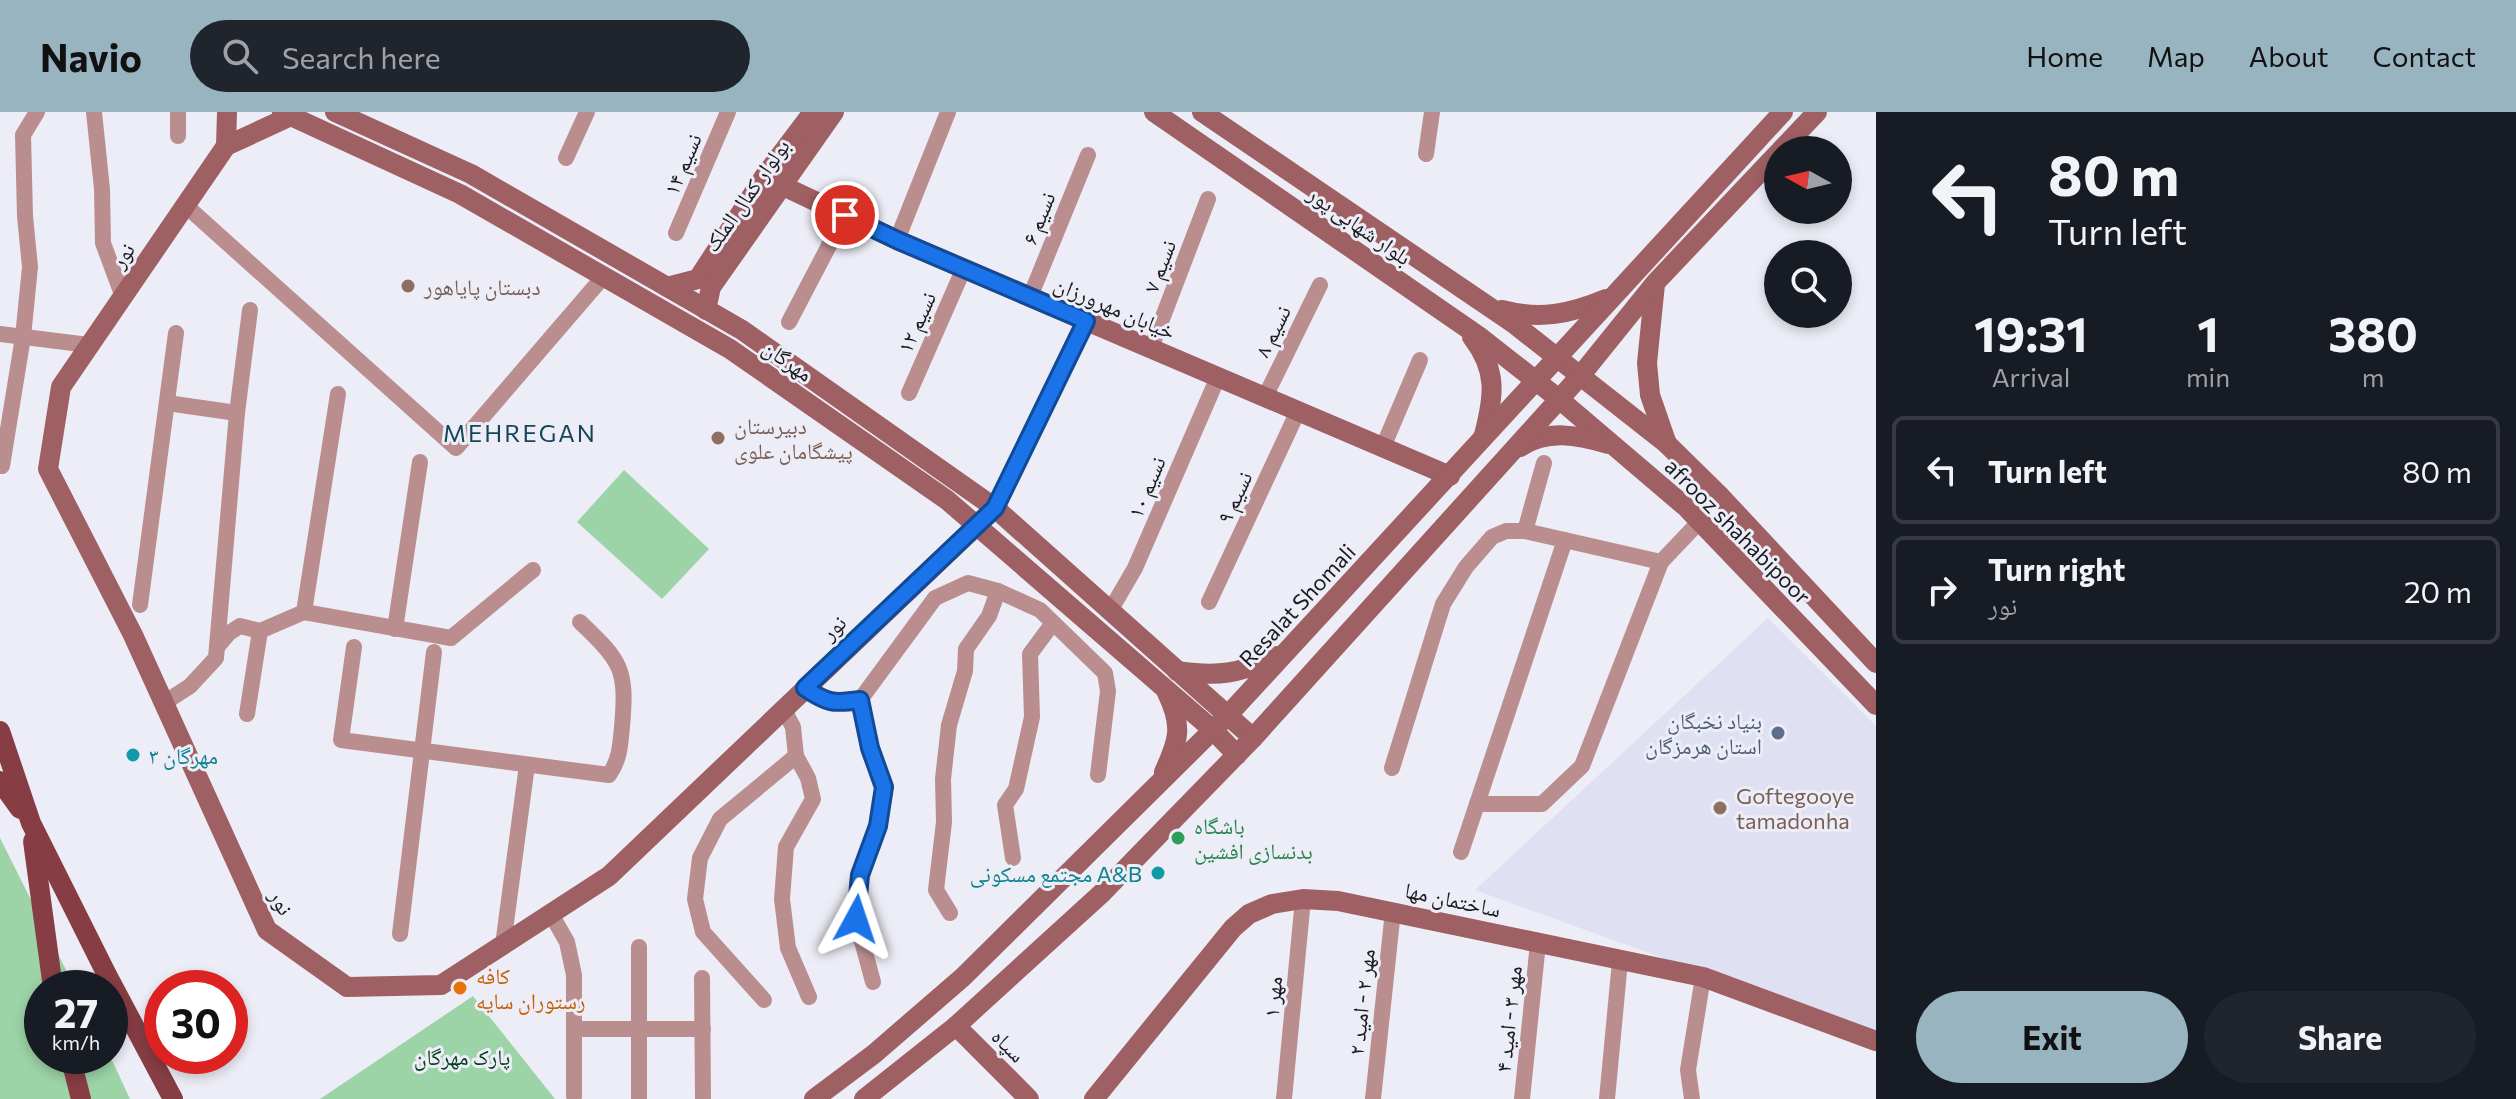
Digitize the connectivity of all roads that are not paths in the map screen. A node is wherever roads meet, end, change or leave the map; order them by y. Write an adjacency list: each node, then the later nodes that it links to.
1 (37, 112): 48 (street)
2 (94, 112): 38 (street)
3 (178, 112): 18 (street)
4 (227, 112): 20 (street)
5 (335, 112): 17 (street, مهرگان)
6 (587, 112): 24 (street)
7 (728, 112): 30 (street, نسیم ۱۴)
8 (813, 112): 26 (street, بولوار کمال الملک)
9 (834, 112): 26 (street, بولوار کمال الملک)
10 (948, 112): 31 (street)
11 (1154, 112): 45 (street, بلوار شهابی پور)
12 (1202, 112): 40 (street, بلوار شهابی پور)
13 (1432, 112): 22 (street)
14 (1783, 112): 37 (street, Resalat Shomali)
15 (1817, 112): 19 (street)
16 (287, 114): 20 (street); 21 (street, مهرگان)
17 (367, 127): 21 (street); 36 (street, مهرگان)
18 (178, 136)
19 (1794, 136)
20 (226, 146): 28 (street, نور)
21 (357, 146): 33 (street, مهرگان)
22 (1426, 154)
23 (1088, 155): 39 (street, نسیم ۶)
24 (566, 158)
25 (1764, 168): 34 (street)
26 (772, 182): 29 (street, خیابان مهرورزان); 36 (street, بولوار کمال الملک); 42 (street, بولوار کمال الملک)
27 (1208, 199): 50 (street, نسیم ۷)
28 (185, 205): 33 (street); 38 (street, نور)
29 (845, 215): 31 (street, خیابان مهرورزان); 44 (street)
30 (676, 233)
31 (897, 240): 32 (street, خیابان مهرورزان)
32 (964, 268): 39 (street, خیابان مهرورزان); 56 (street, نسیم ۱۲)
33 (604, 276): 74 (street, مهرگان)
34 (1656, 282): 53 (street); 64 (street)
35 (1320, 285): 58 (street, نسیم ۸)
36 (667, 287): 42 (street, مهرگان)
37 (1614, 296): 40 (street); 51 (street, Resalat Shomali)
38 (123, 297): 49 (street, نور)
39 (1030, 297): 43 (street, خیابان مهرورزان)
40 (1489, 307): 51 (street, بلوار شهابی پور)
41 (250, 310): 62 (street)
42 (706, 310): 72 (street, مهرگان)
43 (1086, 321): 50 (street, خیابان مهرورزان); 72 (street)
44 (789, 322)
45 (1462, 325): 55 (street, بلوار شهابی پور); 63 (street)
46 (176, 333): 60 (street)
47 (0, 334): 48 (street)
48 (23, 337): 49 (street); 70 (street)
49 (89, 345): 97 (street, نور)
50 (1151, 348): 54 (street, خیابان مهرورزان)
51 (1557, 357): 53 (street, afrooz shahabipoor); 55 (street, Resalat Shomali)
52 (1420, 360): 65 (street)
53 (1581, 375): 59 (street); 64 (street, afrooz shahabipoor)
54 (1218, 377): 58 (street, خیابان مهرورزان); 82 (street, نسیم ۱۰)
55 (1536, 380): 59 (street, بلوار شهابی پور); 63 (street, Resalat Shomali)
56 (909, 393)
57 (338, 394): 83 (street)
58 (1265, 397): 61 (street, خیابان مهرورزان)
59 (1559, 399): 66 (street, afrooz shahabipoor); 67 (street)
60 (167, 403): 62 (street); 81 (street)
61 (1298, 411): 65 (street, خیابان مهرورزان); 80 (street, نسیم ۹)
62 (237, 413): 88 (street)
63 (1482, 441): 71 (street, Resalat Shomali)
64 (1667, 444): 92 (street, afrooz shahabipoor)
65 (1383, 447): 71 (street, خیابان مهرورزان)
66 (1615, 447): 67 (street); 73 (street, afrooz shahabipoor)
67 (1510, 454): 104 (street)
68 (420, 462): 86 (street)
69 (1544, 463): 75 (street)
70 (2, 466)
71 (1450, 476): 90 (street, Resalat Shomali)
72 (995, 508): 74 (street, نور); 82 (street, مهرگان)
73 (1700, 521): 77 (street); 98 (street, afrooz shahabipoor)
74 (975, 524): 94 (street, نور); 95 (street, مهرگان)
75 (1525, 531): 76 (street); 109 (street)
76 (1565, 540): 77 (street); 113 (street)
77 (1661, 562): 113 (street)
78 (533, 570): 86 (street)
79 (998, 591): 85 (street); 96 (street); 119 (street)
80 (1209, 602)
81 (140, 605)
82 (1110, 611): 93 (street, مهرگان)
83 (304, 612): 86 (street); 87 (street)
84 (580, 622): 108 (street)
85 (1053, 623): 110 (street); 116 (street)
86 (395, 629)
87 (260, 631): 88 (street); 100 (street)
88 (217, 647): 97 (street)
89 (354, 647): 105 (street)
90 (1287, 651): 93 (street); 101 (street, Resalat Shomali)
91 (434, 652): 105 (street)
92 (1876, 663)
93 (1177, 671): 101 (street, مهرگان)
94 (805, 688): 96 (street); 99 (street, نور)
95 (1166, 690): 102 (street, مهرگان); 112 (street)
96 (860, 700): 129 (street)
97 (164, 703): 123 (street, نور)
98 (1876, 705)
99 (783, 708): 107 (street); 120 (street, نور)
100 (247, 714)
101 (1228, 715): 102 (street, Resalat Shomali); 104 (street, مهرگان)
102 (1213, 730): 106 (street, مهرگان); 112 (street, Resalat Shomali)
103 (0, 731): 114 (main road)
104 (1253, 738): 106 (street)
105 (422, 751): 108 (street); 121 (street)
106 (1237, 755): 132 (street)
107 (796, 756): 130 (street); 131 (street)
108 (527, 765): 123 (street)
109 (1392, 768)
110 (1098, 775)
111 (0, 781): 114 (main road)
112 (1158, 785): 143 (street, Resalat Shomali)
113 (1477, 804): 115 (street)
114 (31, 823): 126 (main road); 140 (main road)
115 (1461, 852)
116 (1013, 858)
117 (1303, 899): 118 (street, ساختمان مها); 146 (street, ساختمان مها); 147 (street, مهر ۱)
118 (1393, 911): 122 (street, ساختمان مها); 148 (street, مهر ۲ - امید ۲)
119 (950, 913)
120 (551, 914): 123 (street, نور); 133 (street)
121 (400, 934)
122 (1538, 943): 125 (street, ساختمان مها); 149 (street, مهر ۳ - امید ۴)
123 (503, 945)
124 (639, 947): 134 (street)
125 (1620, 961): 127 (street, ساختمان مها); 150 (street)
126 (51, 970)
127 (1703, 977): 136 (street, ساختمان مها); 151 (street)
128 (702, 978): 135 (street)
129 (873, 982)
130 (809, 997)
131 (764, 1000)
132 (956, 1026): 144 (street); 145 (street, سپاه)
133 (574, 1029): 134 (street); 138 (street)
134 (639, 1029): 135 (street); 141 (street)
135 (703, 1029): 142 (street)
136 (1876, 1041)
137 (75, 1074): 139 (main road)
138 (574, 1096)
139 (81, 1099)
140 (173, 1099)
141 (639, 1099)
142 (703, 1099)
143 (814, 1099)
144 (864, 1099)
145 (1029, 1099)
146 (1094, 1099)
147 (1284, 1099)
148 (1373, 1099)
149 (1522, 1099)
150 (1607, 1099)
151 (1692, 1099)

